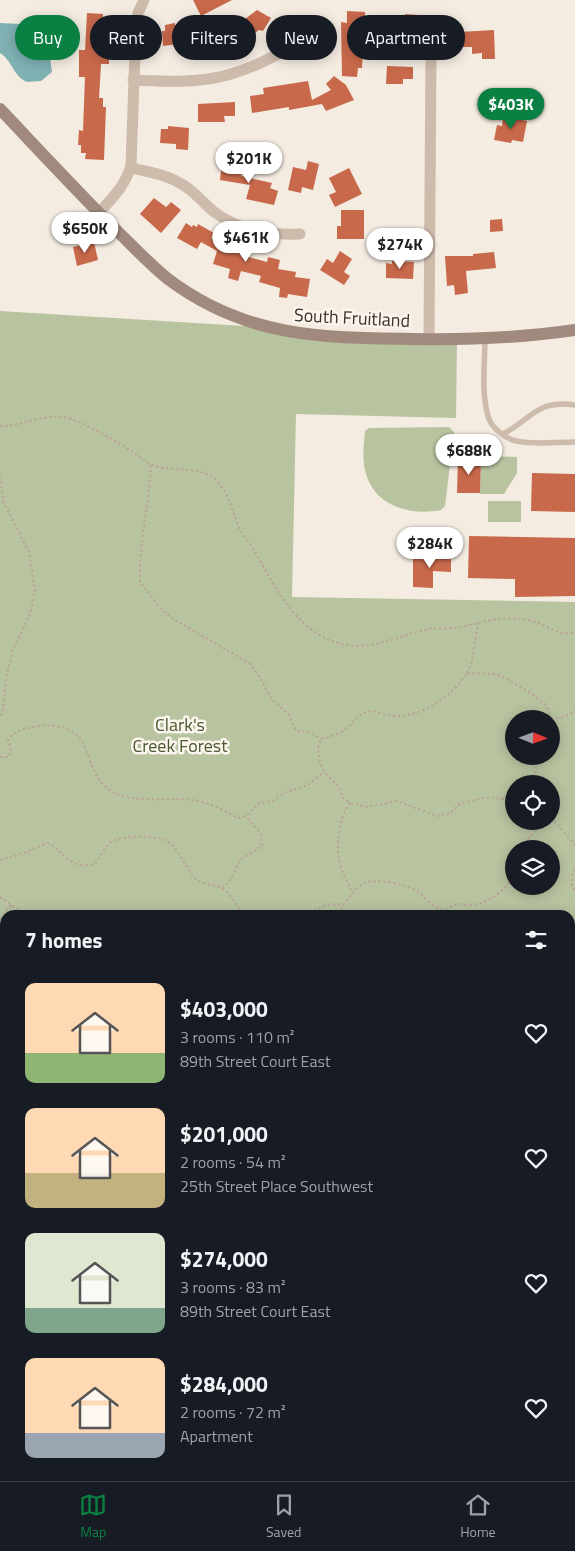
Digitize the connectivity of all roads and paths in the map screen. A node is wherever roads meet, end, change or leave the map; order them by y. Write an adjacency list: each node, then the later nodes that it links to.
1 (144, 0): 4 (street)
2 (266, 60): 4 (street)
3 (431, 60): 11 (street)
4 (133, 80): 6 (street)
5 (1, 112): 7 (street, South Fruitland)
6 (130, 168): 7 (street); 8 (street)
7 (99, 213): 11 (street, South Fruitland)
8 (300, 234)
9 (575, 330): 10 (street, South Fruitland)
10 (485, 338): 11 (street, South Fruitland); 14 (lane)
11 (429, 339)
12 (575, 405): 14 (lane)
13 (0, 426): 16 (path)
14 (503, 434): 15 (lane)
15 (575, 442)
16 (151, 465): 19 (path); 26 (path)
17 (0, 476): 18 (path)
18 (1, 492): 24 (path)
19 (478, 623): 20 (path); 21 (path)
20 (575, 632)
21 (467, 673): 22 (path); 26 (path)
22 (548, 710)
23 (575, 711): 25 (path)
24 (0, 717)
25 (560, 718)
26 (321, 739): 28 (path)
27 (0, 757): 31 (path)
28 (324, 772): 30 (path); 31 (path)
29 (505, 799): 30 (path)
30 (350, 803): 41 (path)
31 (246, 816): 39 (path)
32 (560, 828): 35 (path)
33 (536, 830): 34 (path)
34 (528, 840)
35 (575, 845)
36 (0, 860): 39 (path)
37 (575, 869): 40 (path)
38 (505, 888): 50 (path)
39 (222, 889): 47 (path)
40 (575, 892)
41 (353, 893): 43 (path); 50 (path)
42 (0, 897): 44 (path)
43 (344, 904): 48 (path); 49 (path)
44 (11, 905): 45 (path); 46 (path)
45 (7, 910)
46 (18, 910)
47 (241, 910)
48 (316, 910)
49 (341, 910)
50 (447, 910)

